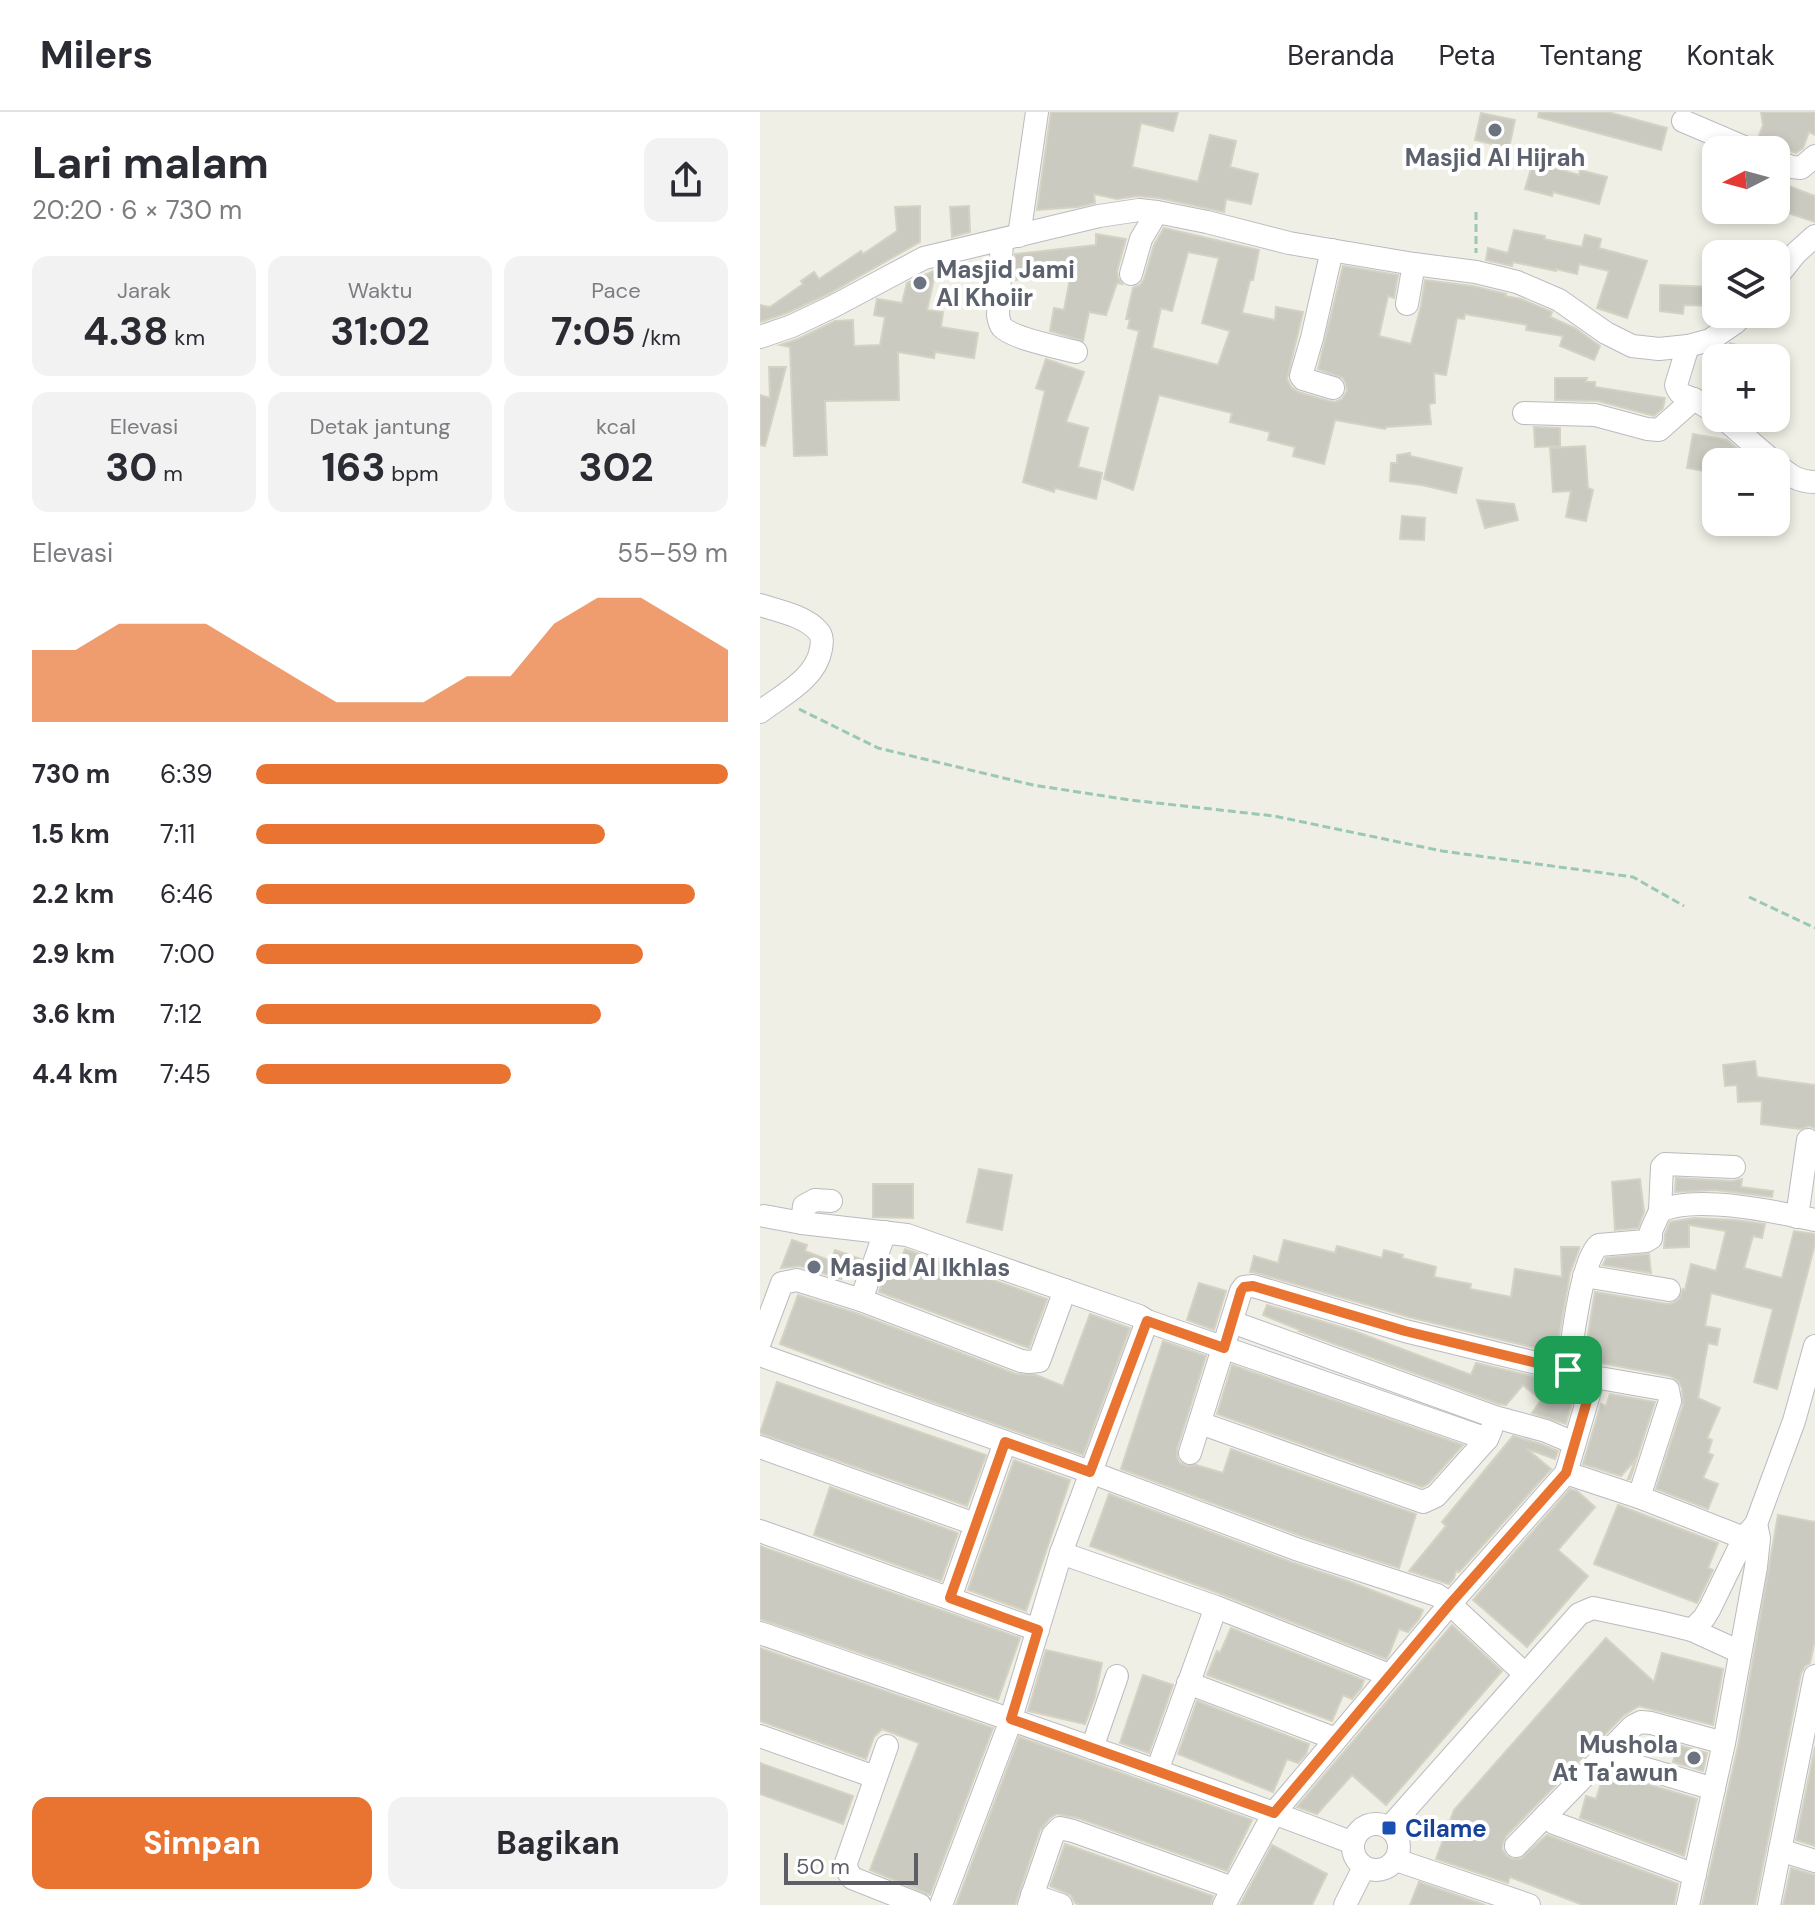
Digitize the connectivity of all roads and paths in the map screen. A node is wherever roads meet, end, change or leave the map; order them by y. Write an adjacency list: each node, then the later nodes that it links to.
1 (1037, 112): 9 (street)
2 (1683, 121): 3 (street)
3 (1718, 136)
4 (1815, 156): 5 (street)
5 (1790, 165)
6 (1157, 212): 9 (street); 10 (street); 14 (street)
7 (1476, 212): 13 (path)
8 (1815, 236): 11 (street)
9 (1010, 238): 17 (street); 19 (street)
10 (1332, 250): 12 (street); 20 (street)
11 (1790, 260)
12 (1414, 264): 13 (street); 15 (street)
13 (1476, 272): 18 (street)
14 (1131, 274)
15 (1407, 304)
16 (1728, 328): 18 (street)
17 (760, 337)
18 (1688, 346): 21 (street)
19 (1076, 352)
20 (1333, 388)
21 (1694, 399): 22 (street); 23 (street)
22 (1702, 404)
23 (1524, 413)
24 (1739, 432): 25 (street)
25 (1758, 448)
26 (1790, 476): 27 (street)
27 (1815, 482)
28 (760, 605): 29 (street)
29 (769, 705): 31 (path)
30 (1749, 897): 32 (path)
31 (1684, 906)
32 (1815, 928)
33 (1808, 1140): 38 (street)
34 (1734, 1167): 36 (street)
35 (831, 1201): 39 (street)
36 (1660, 1211): 38 (street); 41 (street)
37 (764, 1216): 39 (street)
38 (1806, 1219)
39 (802, 1223): 40 (street)
40 (885, 1232): 42 (street); 44 (street)
41 (1584, 1276): 43 (street); 52 (street)
42 (1065, 1290): 44 (street); 45 (street)
43 (1669, 1290)
44 (861, 1300): 48 (street)
45 (1147, 1321): 49 (street); 61 (street)
46 (1232, 1322): 47 (street); 49 (street); 52 (street)
47 (1260, 1332): 49 (street); 54 (street)
48 (760, 1342)
49 (1226, 1349): 55 (street); 56 (street)
50 (760, 1355): 57 (street)
51 (1813, 1360): 66 (street)
52 (1568, 1370): 53 (street)
53 (1594, 1377): 58 (street); 63 (street)
54 (1495, 1417): 56 (street); 58 (street)
55 (1200, 1423): 56 (street); 60 (street)
56 (1487, 1439)
57 (1005, 1442): 61 (street); 64 (street)
58 (1574, 1443): 62 (street)
59 (760, 1447): 64 (street)
60 (1190, 1453)
61 (1090, 1472): 67 (street); 69 (street)
62 (1566, 1473): 63 (street); 69 (street)
63 (1639, 1497): 66 (street)
64 (975, 1524): 68 (street)
65 (760, 1531): 68 (street)
66 (1750, 1531): 72 (street); 74 (street)
67 (1061, 1553): 70 (street); 71 (street)
68 (950, 1598): 71 (street)
69 (1450, 1604): 75 (street); 76 (street)
70 (1216, 1607): 76 (street); 79 (street)
71 (1038, 1630): 81 (street)
72 (1692, 1630): 74 (street); 75 (street)
73 (760, 1633): 81 (street)
74 (1740, 1652): 84 (street)
75 (1525, 1674): 94 (street)
76 (1389, 1675): 83 (street)
77 (1117, 1676): 86 (street)
78 (1815, 1676): 80 (street)
79 (1188, 1683): 83 (street); 88 (street)
80 (1811, 1712): 90 (street)
81 (1011, 1719): 86 (street); 105 (street)
82 (760, 1736): 89 (street)
83 (1336, 1739): 92 (street)
84 (1724, 1743): 87 (street); 91 (street)
85 (887, 1746): 89 (street)
86 (1092, 1748): 88 (street)
87 (1603, 1756): 91 (street); 93 (street)
88 (1157, 1771): 92 (street)
89 (875, 1777): 104 (street)
90 (1805, 1784): 97 (street)
91 (1714, 1789): 101 (street)
92 (1274, 1813): 95 (street); 102 (street)
93 (1546, 1815): 96 (street); 101 (street)
94 (1389, 1828): 95 (street); 98 (street)
95 (1353, 1843): 100 (street)
96 (1516, 1846)
97 (1780, 1850): 99 (street); 110 (street)
98 (1396, 1860): 100 (street); 108 (street)
99 (1815, 1861)
100 (1364, 1867): 107 (street)
101 (1695, 1875): 109 (street)
102 (1228, 1896): 103 (street)
103 (1031, 1900): 106 (street)
104 (920, 1905)
105 (941, 1905)
106 (1061, 1905)
107 (1345, 1905)
108 (1529, 1905)
109 (1688, 1905)
110 (1769, 1905)

